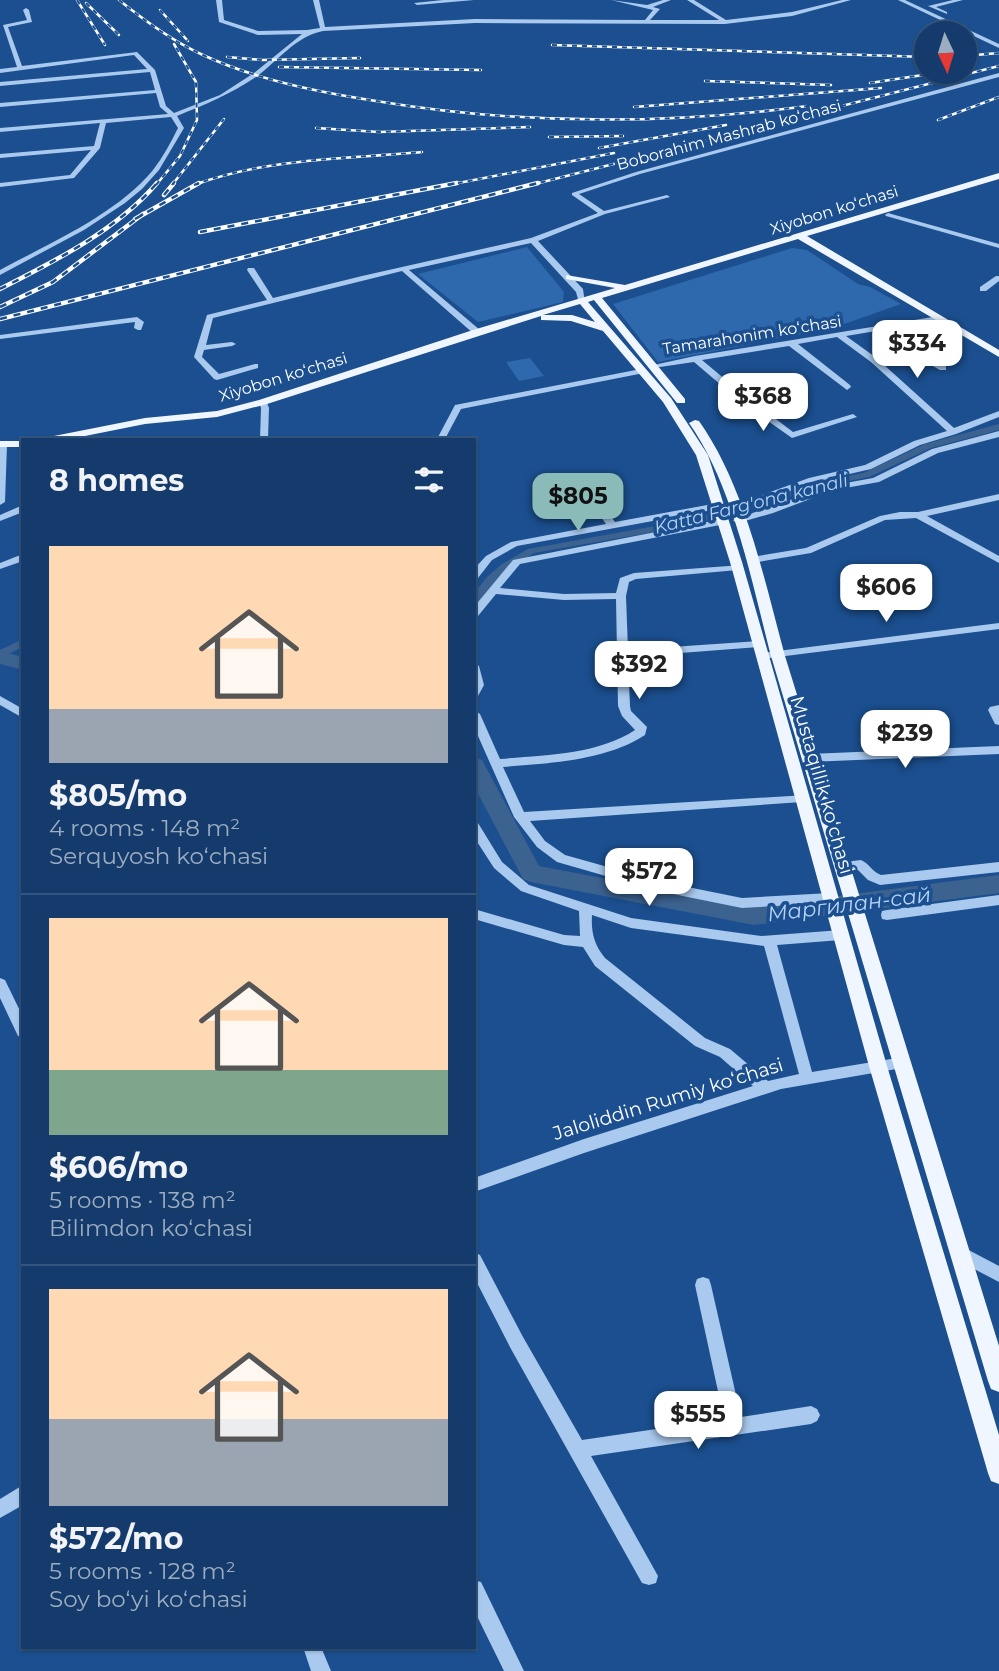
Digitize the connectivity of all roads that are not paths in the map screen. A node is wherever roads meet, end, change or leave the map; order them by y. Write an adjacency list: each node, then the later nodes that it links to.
1 (219, 0): 18 (street)
2 (316, 0): 17 (street)
3 (471, 0): 10 (street)
4 (614, 0): 11 (street)
5 (668, 0): 11 (street)
6 (690, 0): 14 (street)
7 (848, 0): 14 (street)
8 (901, 0): 19 (street)
9 (960, 0): 13 (street)
10 (417, 1): 16 (street)
11 (649, 6): 15 (street)
12 (26, 10): 20 (street)
13 (955, 18)
14 (725, 22): 15 (street)
15 (645, 23): 16 (street)
16 (421, 24): 17 (street)
17 (323, 29): 18 (street)
18 (307, 32): 27 (street)
19 (997, 43)
20 (20, 68): 21 (street); 22 (street)
21 (152, 70): 24 (street); 25 (street)
22 (0, 71)
23 (999, 75): 35 (street, Boborahim Mashrab koʻchasi)
24 (0, 84)
25 (158, 91): 26 (street); 27 (street)
26 (0, 105)
27 (173, 115): 28 (street); 42 (street)
28 (104, 120): 29 (street); 30 (street)
29 (0, 130)
30 (97, 148): 31 (street); 33 (street)
31 (0, 156)
32 (999, 178): 36 (main road, Xiyobon koʻchasi); 37 (main road, Xiyobon koʻchasi)
33 (0, 185)
34 (667, 197): 35 (street)
35 (603, 213): 38 (street)
36 (888, 215): 37 (main road, Xiyobon koʻchasi); 39 (street)
37 (803, 238): 45 (main road, Xiyobon koʻchasi); 48 (main road, Xiyobon koʻchasi); 50 (main road)
38 (533, 240): 41 (street); 43 (street)
39 (999, 246)
40 (251, 270): 49 (street)
41 (405, 270): 49 (street); 54 (street)
42 (0, 273)
43 (569, 277): 45 (main road); 47 (street)
44 (999, 278): 46 (street)
45 (634, 287): 48 (main road, Xiyobon koʻchasi)
46 (983, 289)
47 (582, 299): 48 (main road, Xiyobon koʻchasi); 51 (main road, Xiyobon koʻchasi); 53 (main road, Mustaqillik koʻchasi)
48 (598, 299): 63 (main road, Mustaqillik koʻchasi)
49 (271, 301): 59 (street)
50 (939, 318): 55 (street, Tamarahonim koʻchasi); 60 (main road)
51 (515, 321): 53 (main road); 54 (main road, Xiyobon koʻchasi)
52 (138, 328): 56 (street)
53 (609, 330): 62 (main road, Mustaqillik koʻchasi)
54 (477, 332): 71 (main road, Xiyobon koʻchasi)
55 (839, 335): 57 (street, Tamarahonim koʻchasi); 64 (street)
56 (0, 337)
57 (791, 343): 61 (street, Tamarahonim koʻchasi); 69 (street)
58 (232, 344): 59 (street)
59 (201, 348): 65 (street)
60 (999, 354)
61 (695, 358): 63 (street, Tamarahonim koʻchasi); 70 (street)
62 (632, 362): 63 (main road); 67 (main road, Mustaqillik koʻchasi)
63 (651, 362): 89 (main road, Mustaqillik koʻchasi)
64 (877, 362): 66 (street); 74 (street)
65 (255, 366)
66 (943, 368)
67 (641, 371): 78 (street, Tamarahonim koʻchasi); 83 (main road, Mustaqillik koʻchasi)
68 (778, 387): 70 (street)
69 (848, 387)
70 (737, 394): 73 (street)
71 (262, 402): 76 (main road, Xiyobon koʻchasi); 77 (street)
72 (999, 414): 74 (street)
73 (853, 417)
74 (953, 432): 84 (street)
75 (999, 434): 89 (street)
76 (59, 438)
77 (264, 438)
78 (442, 438)
79 (1, 444): 80 (main road); 85 (street)
80 (21, 444)
81 (587, 491): 91 (street)
82 (999, 497): 87 (street)
83 (716, 500): 90 (main road, Mustaqillik koʻchasi); 91 (street)
84 (754, 501)
85 (0, 502)
86 (21, 509): 88 (street)
87 (918, 515): 93 (street); 94 (street)
88 (0, 518)
89 (738, 520): 93 (main road, Mustaqillik koʻchasi)
90 (723, 522): 96 (main road, Mustaqillik koʻchasi); 98 (street)
91 (612, 526): 97 (street)
92 (21, 558): 95 (street)
93 (752, 560): 102 (main road, Mustaqillik koʻchasi)
94 (999, 560)
95 (0, 566)
96 (737, 567): 99 (street); 102 (main road, Mustaqillik koʻchasi)
97 (476, 574)
98 (493, 591): 99 (street); 100 (street)
99 (621, 596): 103 (street)
100 (476, 612)
101 (999, 626): 102 (street)
102 (766, 651): 103 (street); 113 (main road, Mustaqillik koʻchasi); 117 (main road, Mustaqillik koʻchasi)
103 (622, 654): 116 (street)
104 (476, 672): 105 (street)
105 (476, 690)
106 (0, 700): 108 (street)
107 (999, 709): 110 (street)
108 (21, 713)
109 (476, 718): 116 (street)
110 (999, 721)
111 (999, 750): 112 (street)
112 (979, 755): 113 (street); 114 (street); 115 (street)
113 (809, 758): 120 (main road, Mustaqillik koʻchasi)
114 (999, 759)
115 (961, 760)
116 (496, 763): 118 (street)
117 (802, 798): 118 (street); 122 (main road, Mustaqillik koʻchasi)
118 (520, 817): 122 (street)
119 (476, 829): 124 (street)
120 (841, 866): 121 (street); 132 (main road, Mustaqillik koʻchasi)
121 (999, 867)
122 (829, 894): 127 (main road, Mustaqillik koʻchasi)
123 (999, 900): 126 (street)
124 (586, 908): 128 (street); 129 (street)
125 (476, 915): 129 (street)
126 (887, 915)
127 (839, 927): 128 (street); 133 (main road, Mustaqillik koʻchasi)
128 (769, 940): 134 (street)
129 (586, 942): 135 (street)
130 (0, 984): 131 (street)
131 (21, 1028)
132 (903, 1063): 133 (street, Jaloliddin Rumiy koʻchasi); 137 (main road, Mustaqillik koʻchasi)
133 (878, 1066): 134 (street, Jaloliddin Rumiy koʻchasi); 145 (main road, Mustaqillik koʻchasi)
134 (807, 1078): 135 (street, Jaloliddin Rumiy koʻchasi)
135 (766, 1088): 136 (street, Jaloliddin Rumiy koʻchasi)
136 (476, 1184)
137 (961, 1254): 139 (street); 141 (main road, Mustaqillik koʻchasi)
138 (476, 1264): 144 (street)
139 (999, 1274)
140 (703, 1285): 143 (street)
141 (999, 1381)
142 (811, 1415): 143 (street)
143 (734, 1426): 144 (street)
144 (579, 1449): 148 (street)
145 (999, 1473)
146 (21, 1495): 147 (street)
147 (0, 1509)
148 (649, 1576)
149 (476, 1593): 152 (street)
150 (313, 1649): 151 (street)
151 (321, 1671)
152 (514, 1671)

